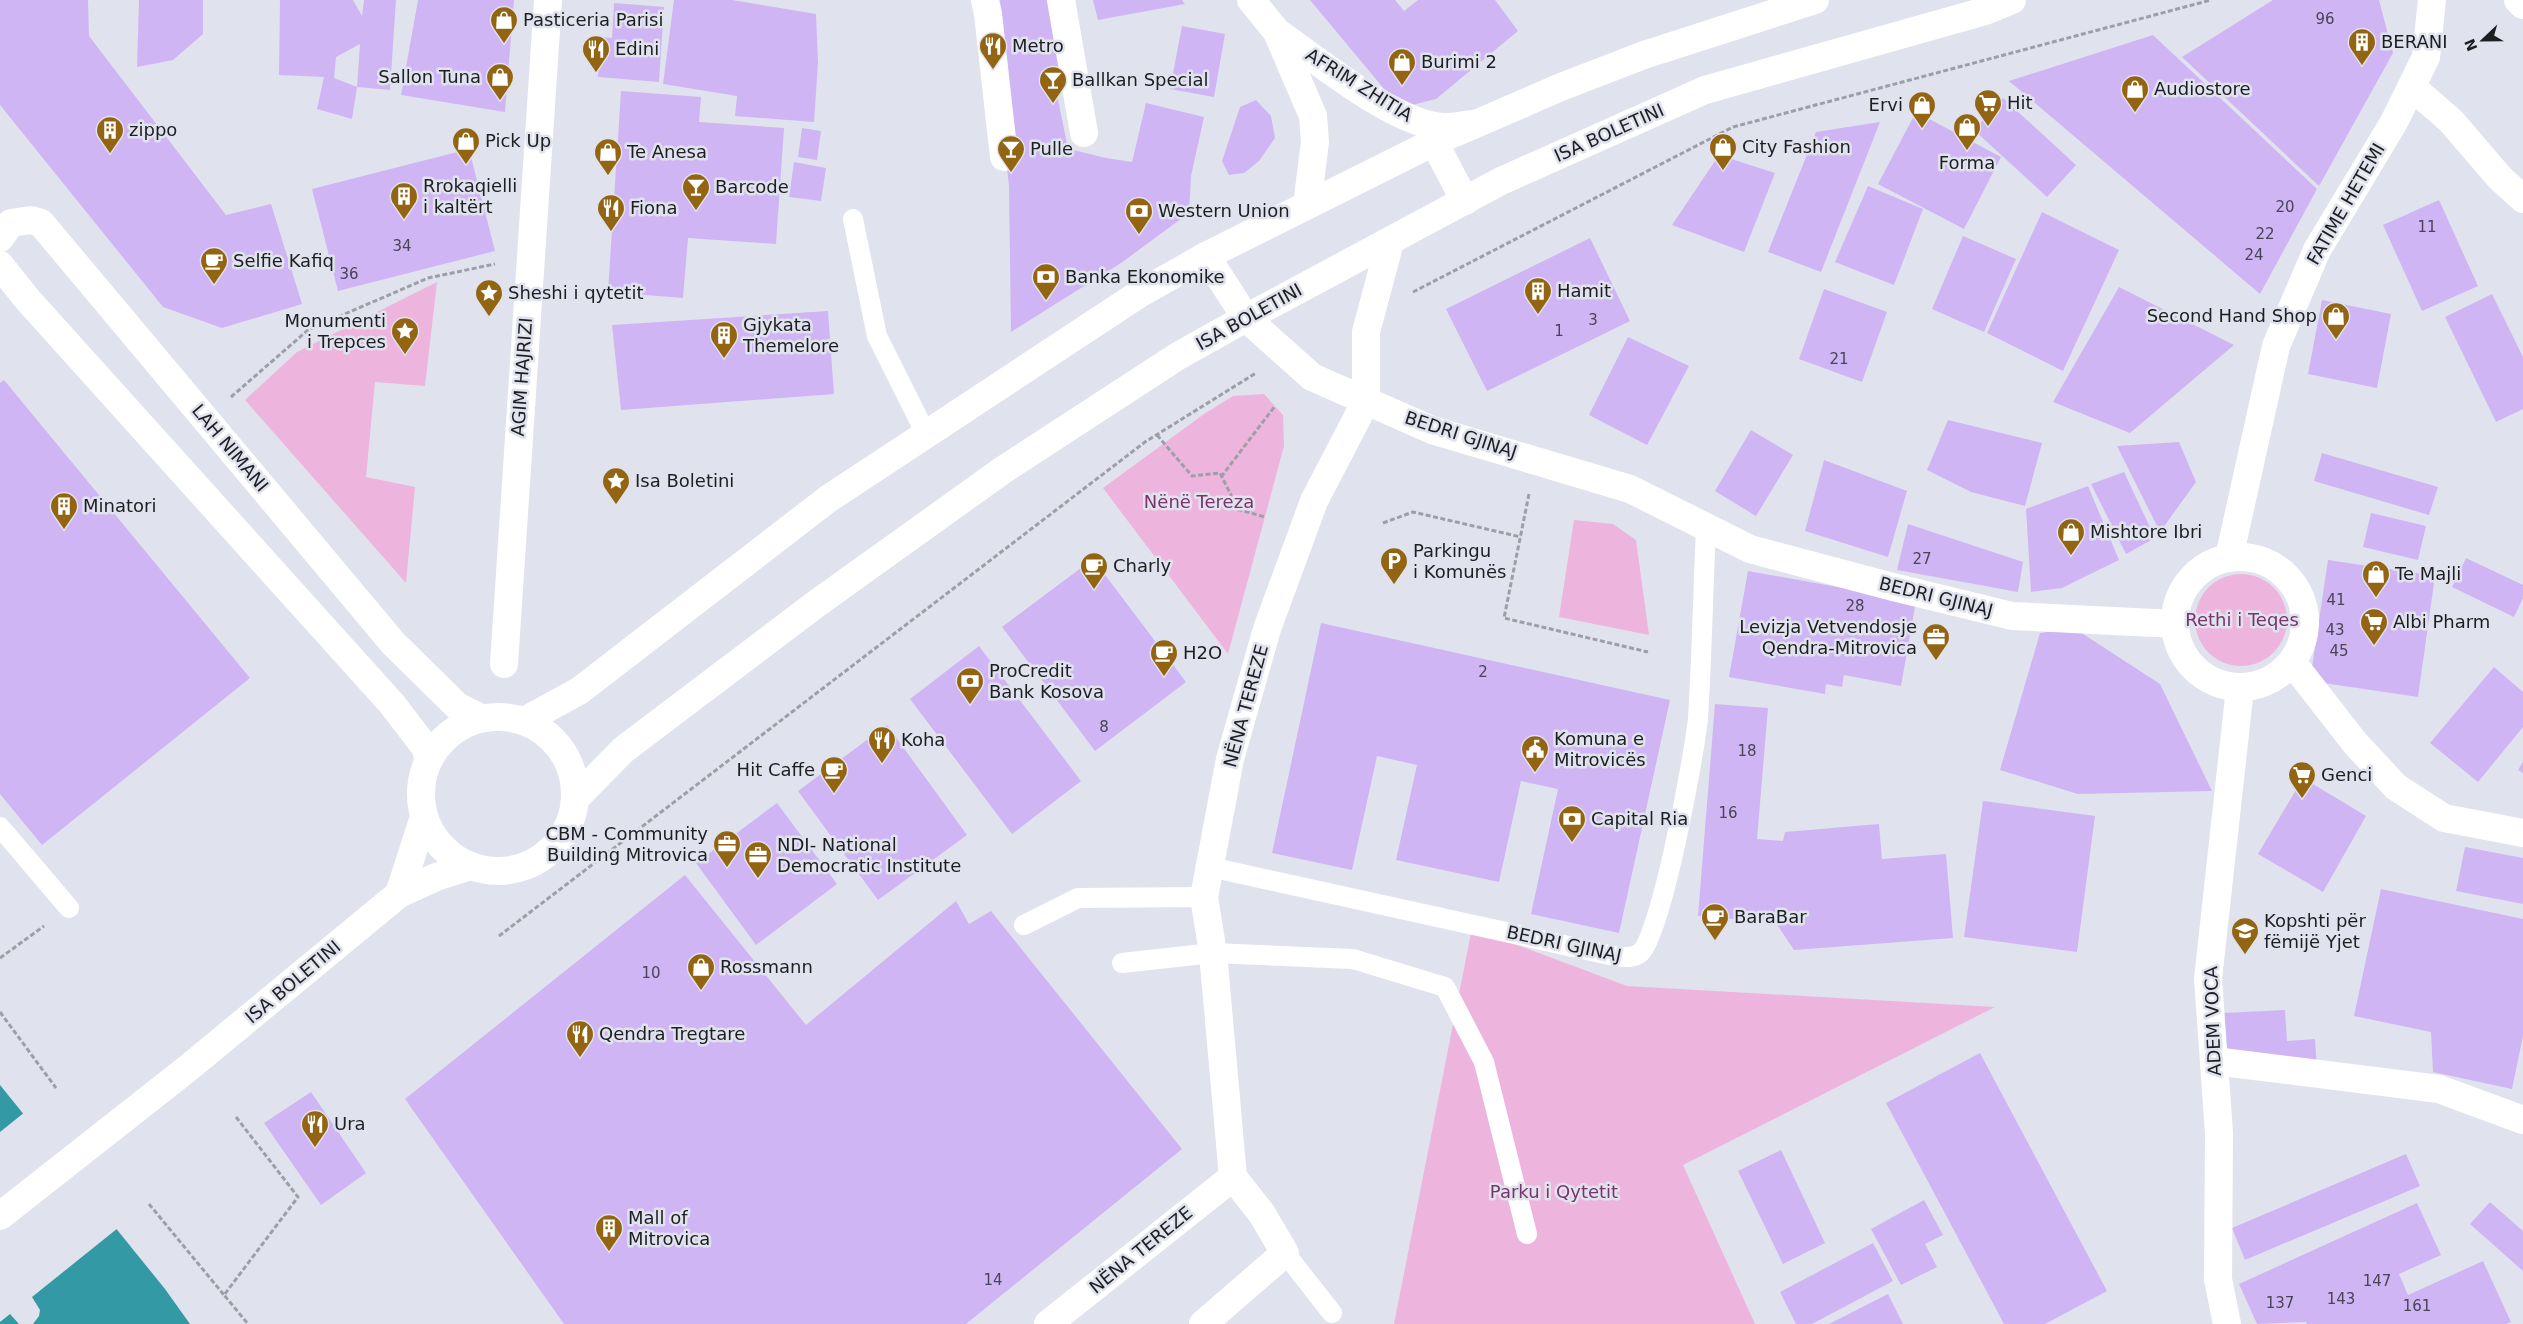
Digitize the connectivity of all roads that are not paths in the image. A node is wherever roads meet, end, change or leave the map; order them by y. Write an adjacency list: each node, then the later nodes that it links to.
1 (548, 0): 33 (street, AGIM HAJRIZI)
2 (984, 0): 17 (street)
3 (1061, 0): 15 (street)
4 (1251, 0): 12 (street, AFRIM ZHITIA)
5 (1815, 0): 14 (street)
6 (2012, 0): 11 (street, ISA BOLETINI)
7 (2030, 0): 11 (street)
8 (2432, 0): 13 (street, FATIME HETEMI)
9 (2518, 0): 10 (street)
10 (2523, 5)
11 (1985, 11): 19 (street, ISA BOLETINI)
12 (1277, 32): 14 (street, AFRIM ZHITIA); 20 (street, AFRIM ZHITIA)
13 (2412, 87): 18 (street); 30 (street, FATIME HETEMI)
14 (1475, 124): 16 (street)
15 (1084, 132)
16 (1434, 142): 19 (street); 20 (street)
17 (1004, 156)
18 (2523, 199)
19 (1465, 201): 23 (street, ISA BOLETINI)
20 (1307, 204): 24 (street)
21 (853, 219): 28 (lane)
22 (4, 223): 35 (street, LAH NIMANI)
23 (1390, 242): 26 (street, ISA BOLETINI); 27 (street)
24 (1206, 256): 26 (street); 28 (street)
25 (0, 265): 37 (street)
26 (1246, 318): 27 (street); 38 (street, ISA BOLETINI)
27 (1366, 401): 29 (street, BEDRI GJINAJ); 43 (street, NËNA TEREZE)
28 (926, 434): 36 (street)
29 (1706, 528): 31 (street, BEDRI GJINAJ); 43 (lane, BEDRI GJINAJ)
30 (2229, 558): 31 (street); 32 (street)
31 (2175, 624): 34 (street)
32 (2292, 662): 34 (street); 41 (street)
33 (504, 664)
34 (2240, 688): 50 (street, ADEM VOCA)
35 (481, 718): 36 (street); 37 (street)
36 (524, 721): 38 (street)
37 (429, 759): 39 (street)
38 (575, 800): 42 (street)
39 (424, 817): 42 (street); 44 (street)
40 (0, 827): 46 (lane)
41 (2523, 833)
42 (471, 866): 44 (street, ISA BOLETINI)
43 (1210, 867): 45 (street, NËNA TEREZE)
44 (399, 894): 53 (street, ISA BOLETINI)
45 (1204, 897): 47 (lane); 48 (street, NËNA TEREZE)
46 (69, 908)
47 (1024, 925)
48 (1213, 953): 49 (lane); 52 (street, NËNA TEREZE); 54 (lane)
49 (1122, 963)
50 (2214, 1062): 51 (street); 59 (street, ADEM VOCA)
51 (2523, 1120)
52 (1233, 1177): 55 (street); 57 (street, NËNA TEREZE)
53 (0, 1216)
54 (1527, 1234)
55 (1285, 1253): 56 (lane); 58 (street)
56 (1332, 1313)
57 (1048, 1324)
58 (1203, 1324)
59 (2227, 1324)

